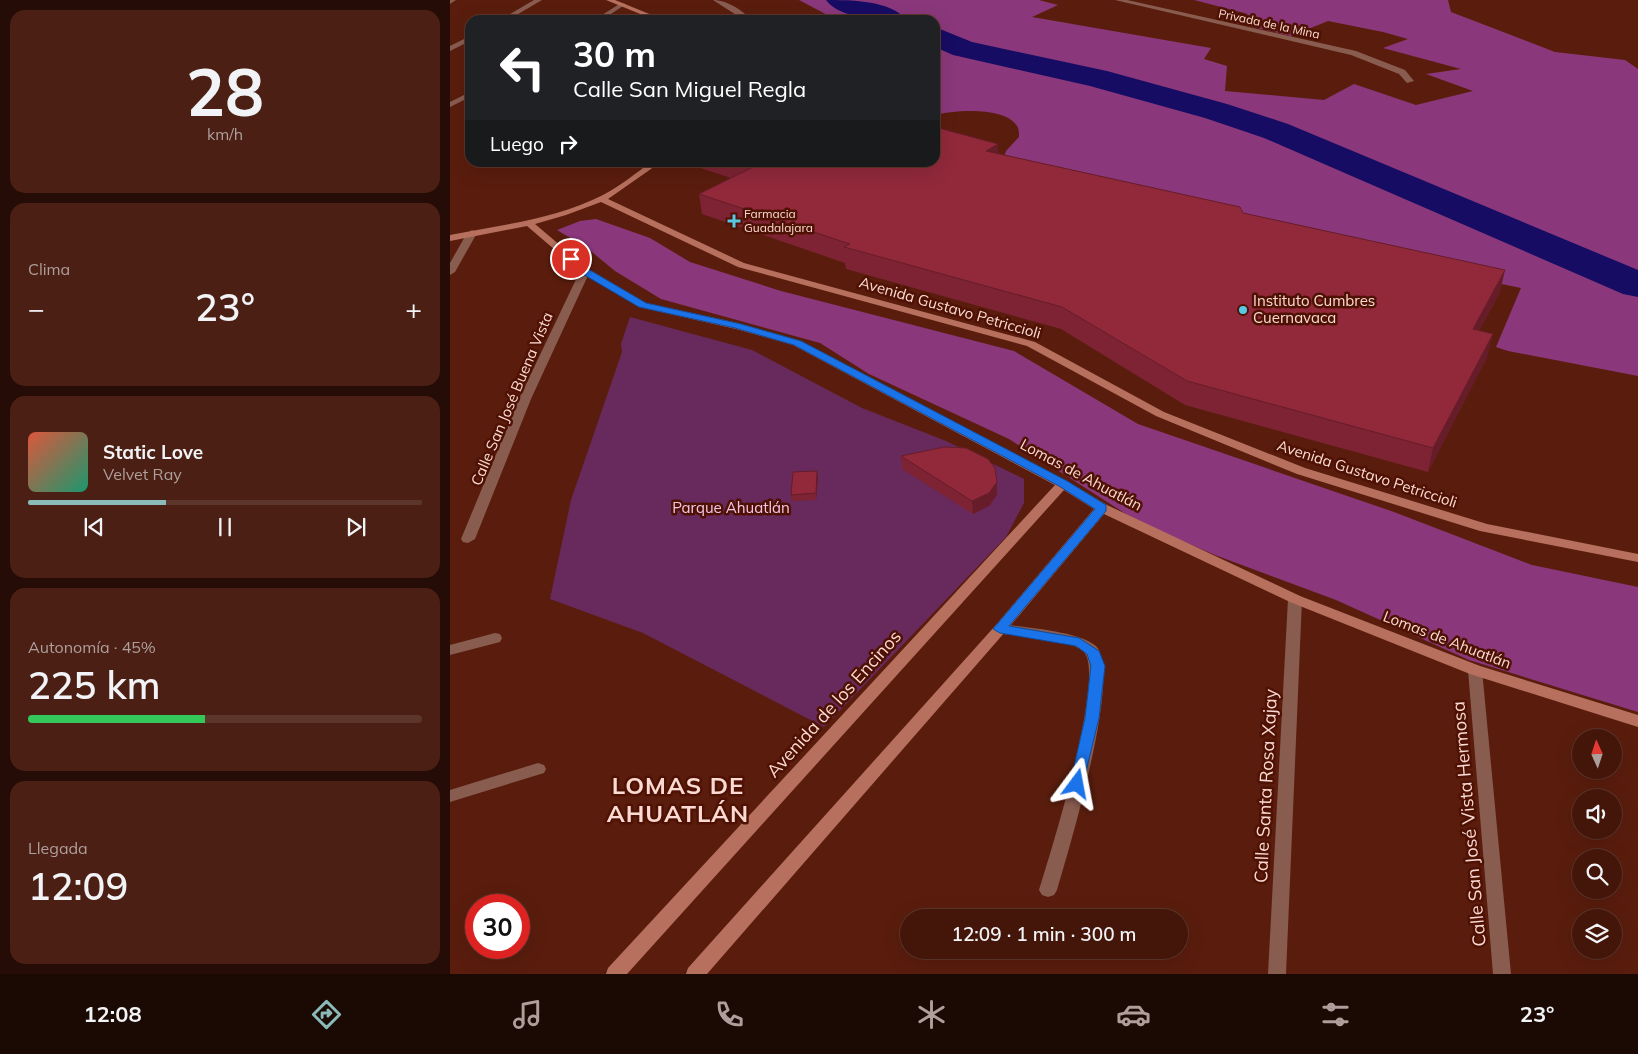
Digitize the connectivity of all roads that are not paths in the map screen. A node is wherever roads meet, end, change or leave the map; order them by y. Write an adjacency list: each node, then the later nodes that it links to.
1 (539, 0): 6 (street)
2 (609, 0): 5 (street)
3 (716, 0): 9 (street)
4 (1118, 0): 12 (street, Privada de la Mina)
5 (623, 4): 7 (street); 8 (street)
6 (512, 15)
7 (605, 15)
8 (649, 15)
9 (743, 15)
10 (465, 41): 11 (street)
11 (450, 49)
12 (1410, 81)
13 (465, 97): 14 (street)
14 (451, 105)
15 (650, 167): 16 (street)
16 (601, 199): 17 (street); 25 (street, Avenida Gustavo Petriccioli)
17 (529, 223): 18 (street); 20 (street, Lomas de Ahuatlán)
18 (472, 233): 19 (street); 21 (street)
19 (450, 238)
20 (585, 271): 22 (street, Lomas de Ahuatlán); 24 (street, Calle San José Buena Vista)
21 (450, 272)
22 (1063, 484): 23 (street, Lomas de Ahuatlán); 35 (street, Avenida de los Encinos)
23 (1102, 508): 26 (street, Lomas de Ahuatlán); 27 (street)
24 (468, 539)
25 (1638, 558)
26 (1295, 599): 30 (street, Lomas de Ahuatlán); 37 (street, Calle Santa Rosa Xajay)
27 (1000, 629): 34 (street); 36 (street)
28 (495, 638): 29 (street)
29 (450, 650)
30 (1475, 670): 31 (street, Lomas de Ahuatlán); 38 (street, Calle San José Vista Hermosa)
31 (1638, 721)
32 (538, 768): 33 (street)
33 (450, 796)
34 (1048, 890)
35 (614, 974)
36 (695, 974)
37 (1277, 974)
38 (1502, 974)

